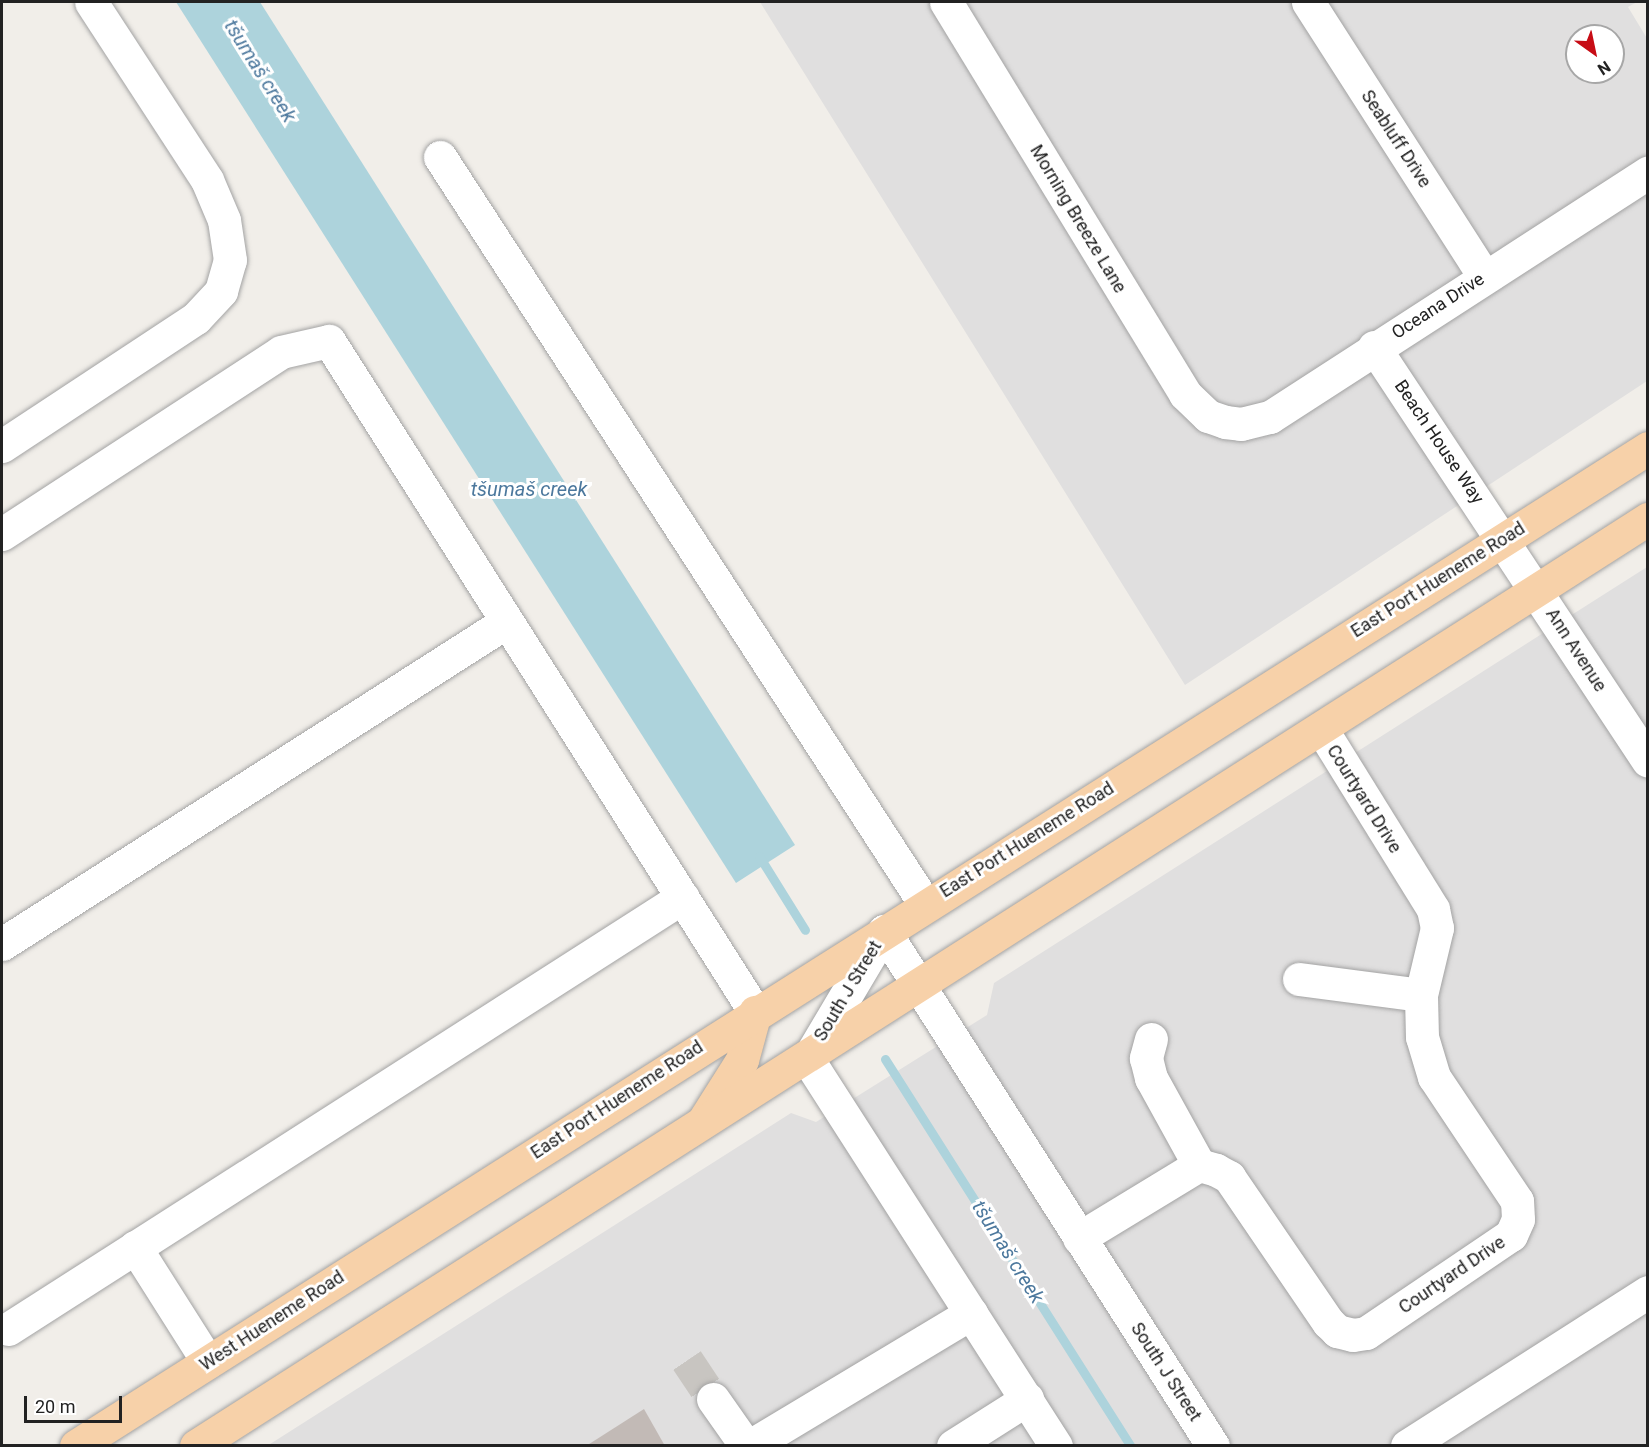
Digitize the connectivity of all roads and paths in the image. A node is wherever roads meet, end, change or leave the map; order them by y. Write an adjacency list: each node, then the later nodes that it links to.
1 (91, 2): 9 (street)
2 (946, 2): 8 (street, Morning Breeze Lane)
3 (1308, 2): 6 (street, Seabluff Drive)
4 (440, 157): 19 (street)
5 (1647, 172): 6 (street, Oceana Drive)
6 (1484, 276): 7 (street, Oceana Drive)
7 (1374, 347): 8 (street, Oceana Drive); 13 (street, Beach House Way)
8 (1225, 422)
9 (6, 433)
10 (1647, 448): 13 (main road, East Port Hueneme Road)
11 (1647, 519): 14 (main road)
12 (2, 534): 15 (street)
13 (1504, 538): 14 (street, Ann Avenue); 19 (main road, East Port Hueneme Road)
14 (1536, 589): 16 (main road); 17 (street, Ann Avenue)
15 (506, 622): 18 (street); 21 (street)
16 (1322, 730): 23 (main road); 24 (street, Courtyard Drive)
17 (1647, 761)
18 (683, 897): 25 (street); 32 (street)
19 (926, 904): 20 (main road, East Port Hueneme Road)
20 (884, 931): 23 (street, South J Street); 25 (main road, East Port Hueneme Road); 27 (street, South J Street)
21 (2, 944)
22 (1299, 979): 24 (street)
23 (918, 984): 27 (main road); 31 (street, South J Street)
24 (1421, 995): 29 (street, Courtyard Drive)
25 (755, 1012): 28 (main road); 30 (main road, East Port Hueneme Road)
26 (1151, 1039): 29 (street)
27 (808, 1059): 28 (main road); 34 (street, South J Street)
28 (700, 1127): 40 (main road)
29 (1199, 1165): 31 (street)
30 (408, 1234): 36 (main road, West Hueneme Road)
31 (1079, 1238): 44 (street, South J Street)
32 (135, 1247): 35 (street); 36 (street)
33 (1647, 1292): 45 (street)
34 (971, 1313): 38 (street, South J Street); 41 (street)
35 (8, 1329)
36 (208, 1362): 39 (main road, West Hueneme Road)
37 (713, 1399): 41 (street)
38 (1027, 1399): 42 (street); 43 (street, South J Street)
39 (76, 1446)
40 (196, 1446)
41 (748, 1446)
42 (953, 1446)
43 (1056, 1446)
44 (1213, 1446)
45 (1407, 1446)

